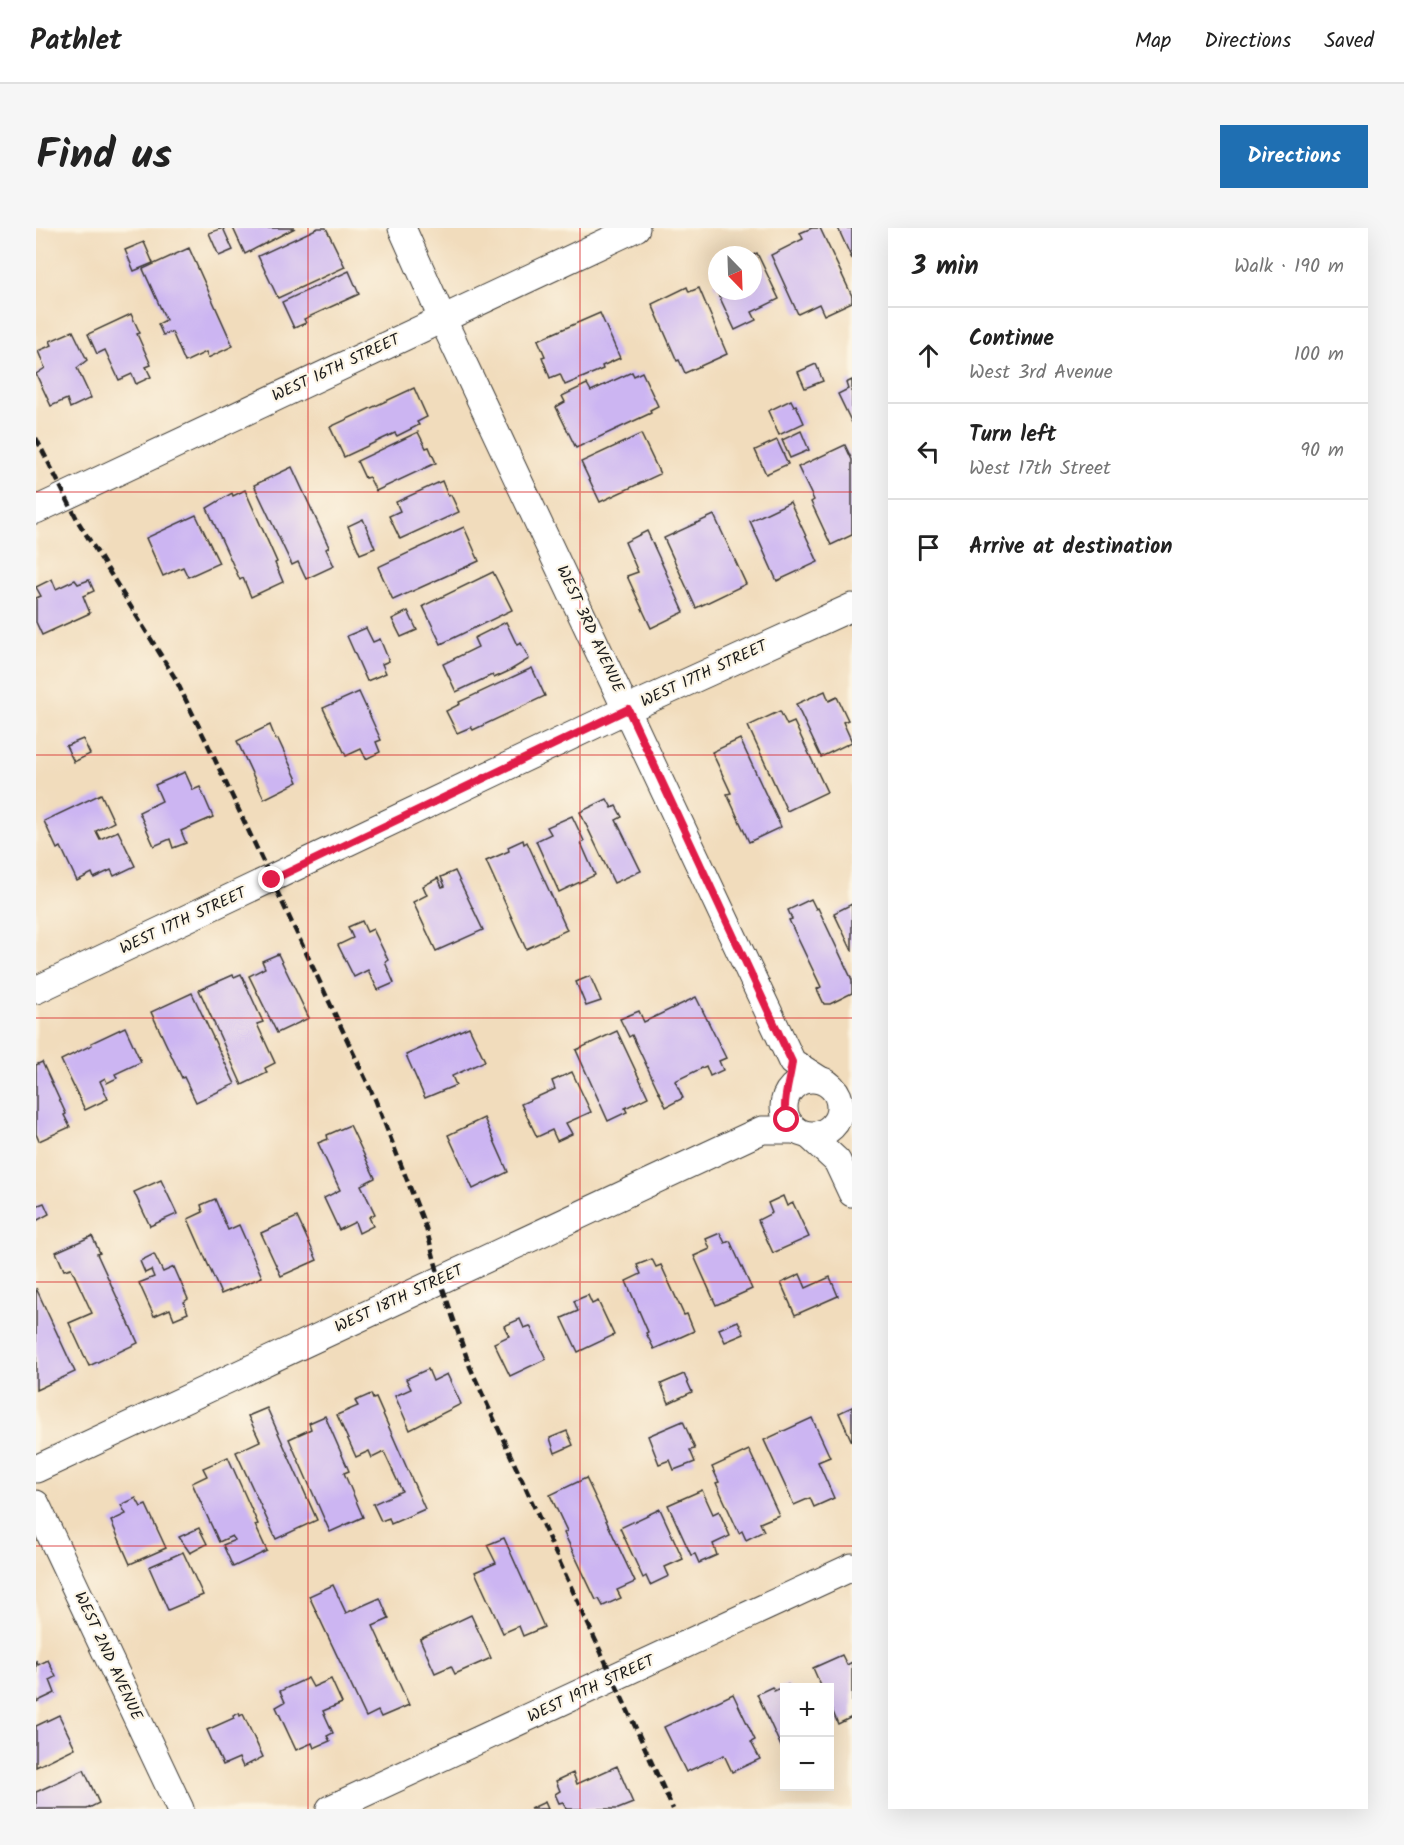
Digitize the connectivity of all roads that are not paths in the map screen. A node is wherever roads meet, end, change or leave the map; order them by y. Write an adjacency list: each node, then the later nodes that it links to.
1 (402, 228): 3 (street, WEST 3RD AVENUE)
2 (636, 228): 3 (street, WEST 16TH STREET)
3 (442, 318): 4 (street, WEST 16TH STREET); 6 (street, WEST 3RD AVENUE)
4 (36, 510)
5 (852, 607): 6 (street, WEST 17TH STREET)
6 (628, 709): 7 (street, WEST 17TH STREET); 8 (street, WEST 3RD AVENUE)
7 (36, 990)
8 (792, 1062): 9 (street); 10 (street)
9 (838, 1095): 10 (street); 12 (street); 13 (street)
10 (786, 1097): 11 (street, WEST 18TH STREET); 12 (street)
11 (762, 1130): 12 (street, WEST 18TH STREET); 15 (street, WEST 18TH STREET)
12 (803, 1133): 13 (street)
13 (837, 1161): 14 (street)
14 (852, 1193)
15 (36, 1468)
16 (36, 1504): 18 (street, WEST 2ND AVENUE)
17 (852, 1567): 19 (street, WEST 19TH STREET)
18 (180, 1809)
19 (330, 1809)

